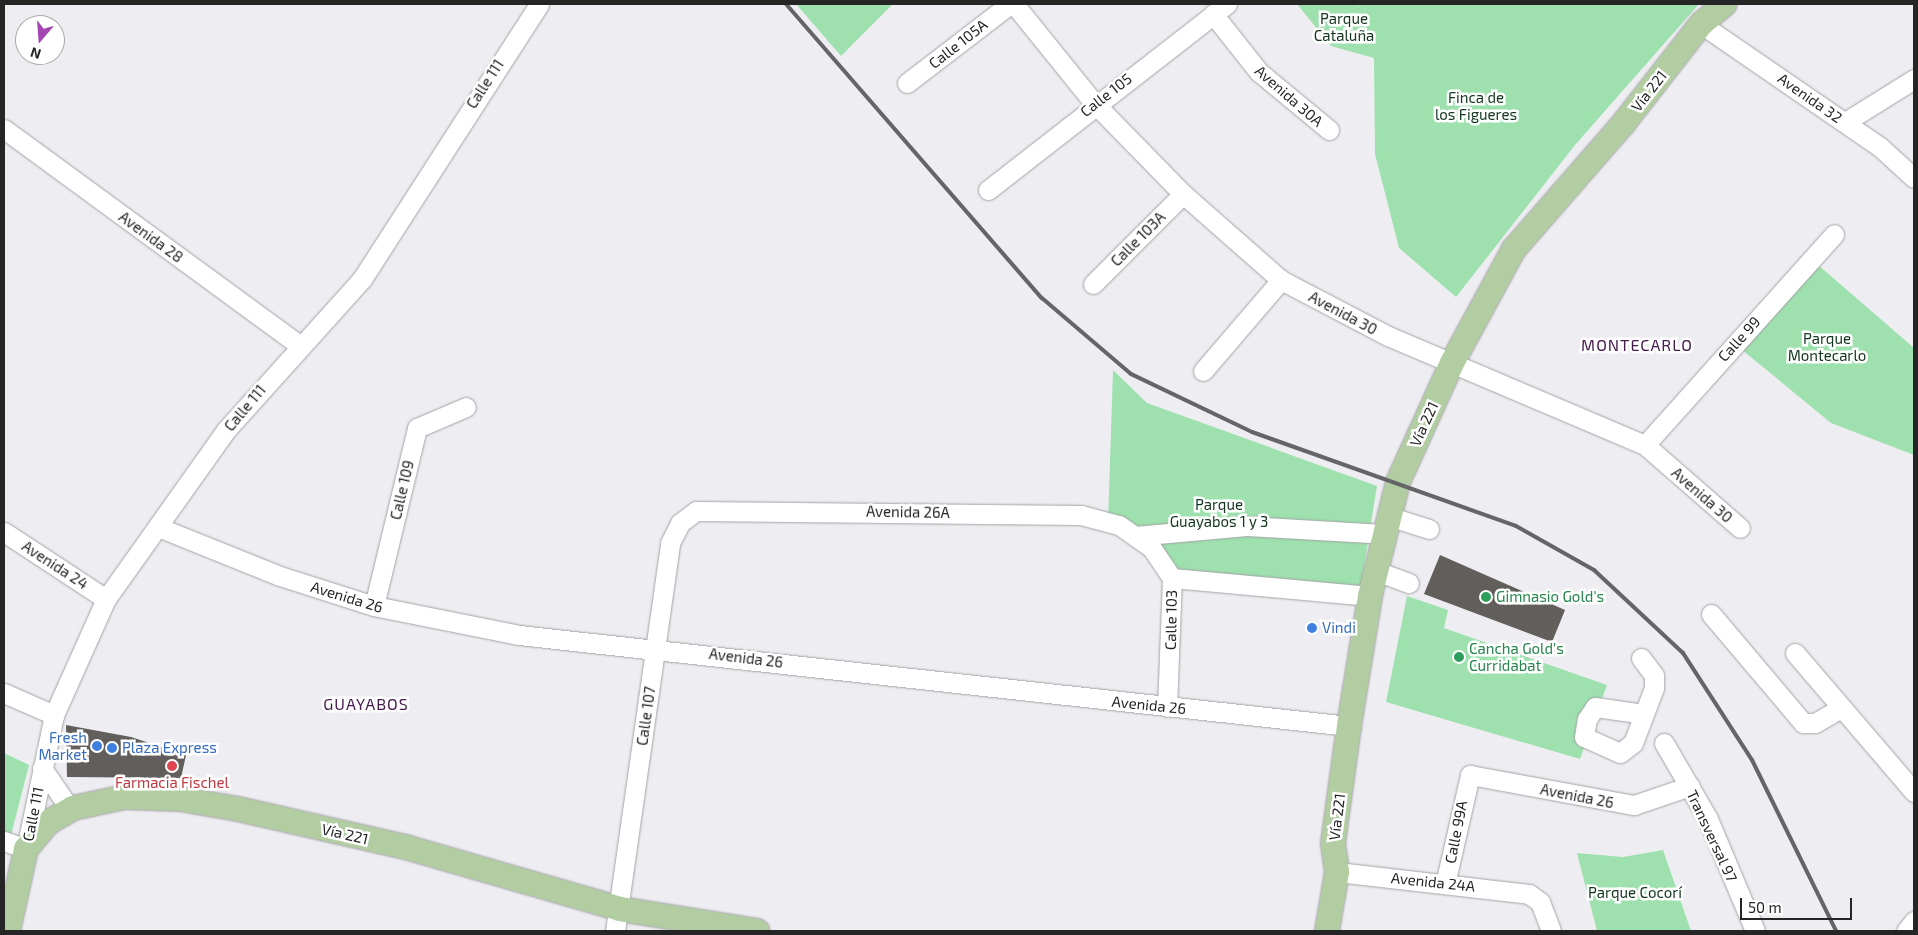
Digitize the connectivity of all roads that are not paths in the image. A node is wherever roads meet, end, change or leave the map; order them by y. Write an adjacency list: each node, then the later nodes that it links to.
1 (539, 4): 19 (street, Calle 111)
2 (1010, 4): 8 (street, Calle 105A)
3 (1014, 4): 9 (street, Avenida 30)
4 (1725, 4): 6 (main road, Vía 221)
5 (1220, 9): 9 (street, Calle 105); 12 (street, Avenida 30A)
6 (1701, 24): 10 (street, Avenida 32); 20 (main road, Vía 221)
7 (1914, 78): 10 (street)
8 (907, 84)
9 (1094, 103): 14 (street, Calle 105); 15 (street, Avenida 30)
10 (1845, 122): 13 (street, Avenida 32)
11 (4, 129): 19 (street, Avenida 28)
12 (1329, 130)
13 (1914, 178)
14 (988, 190)
15 (1183, 194): 17 (street, Avenida 30); 18 (street, Calle 103A)
16 (1834, 234): 23 (street, Calle 99)
17 (1281, 280): 20 (street, Avenida 30); 21 (street)
18 (1094, 284)
19 (299, 345): 27 (street, Calle 111)
20 (1452, 363): 23 (street, Avenida 30); 26 (main road, Vía 221)
21 (1203, 371)
22 (466, 407): 37 (street, Calle 109)
23 (1645, 445): 28 (street, Avenida 30)
24 (696, 511): 25 (street, Avenida 26A); 39 (street, Calle 107)
25 (1119, 525): 31 (street, Calle 103)
26 (1386, 525): 29 (street); 31 (street); 32 (main road, Vía 221)
27 (158, 527): 36 (street, Calle 111); 37 (street, Avenida 26)
28 (1740, 528)
29 (1428, 529)
30 (4, 532): 36 (street, Avenida 24)
31 (1135, 536): 33 (street, Calle 103)
32 (1376, 571): 34 (street); 35 (main road, Vía 221)
33 (1172, 578): 35 (street); 43 (street, Calle 103)
34 (1408, 583)
35 (1370, 596): 47 (main road, Vía 221)
36 (106, 599): 46 (street, Calle 111)
37 (374, 606): 39 (street, Avenida 26)
38 (1711, 614): 44 (street)
39 (655, 648): 43 (street, Avenida 26); 58 (street, Calle 107)
40 (1795, 653): 44 (street)
41 (1641, 658): 45 (street)
42 (4, 693): 46 (street)
43 (1167, 707): 47 (street, Avenida 26)
44 (1841, 708): 52 (street)
45 (1644, 714)
46 (54, 715): 49 (street, Calle 111)
47 (1349, 726): 56 (main road, Vía 221)
48 (1664, 743): 51 (street, Transversal 97)
49 (42, 768): 53 (street); 55 (street, Calle 111)
50 (1466, 781): 51 (street, Avenida 26); 57 (street, Calle 99A)
51 (1690, 786): 64 (street, Transversal 97)
52 (1914, 792)
53 (70, 809): 55 (main road, Vía 221); 58 (main road, Vía 221)
54 (4, 841): 55 (street)
55 (26, 849): 60 (main road, Vía 221)
56 (1337, 872): 57 (street, Avenida 24A); 62 (main road, Vía 221)
57 (1445, 884): 63 (street, Avenida 24A)
58 (618, 920): 61 (main road, Vía 221)
59 (1914, 921): 65 (street)
60 (8, 931)
61 (757, 931)
62 (1327, 931)
63 (1551, 931)
64 (1755, 931)
65 (1906, 931)

